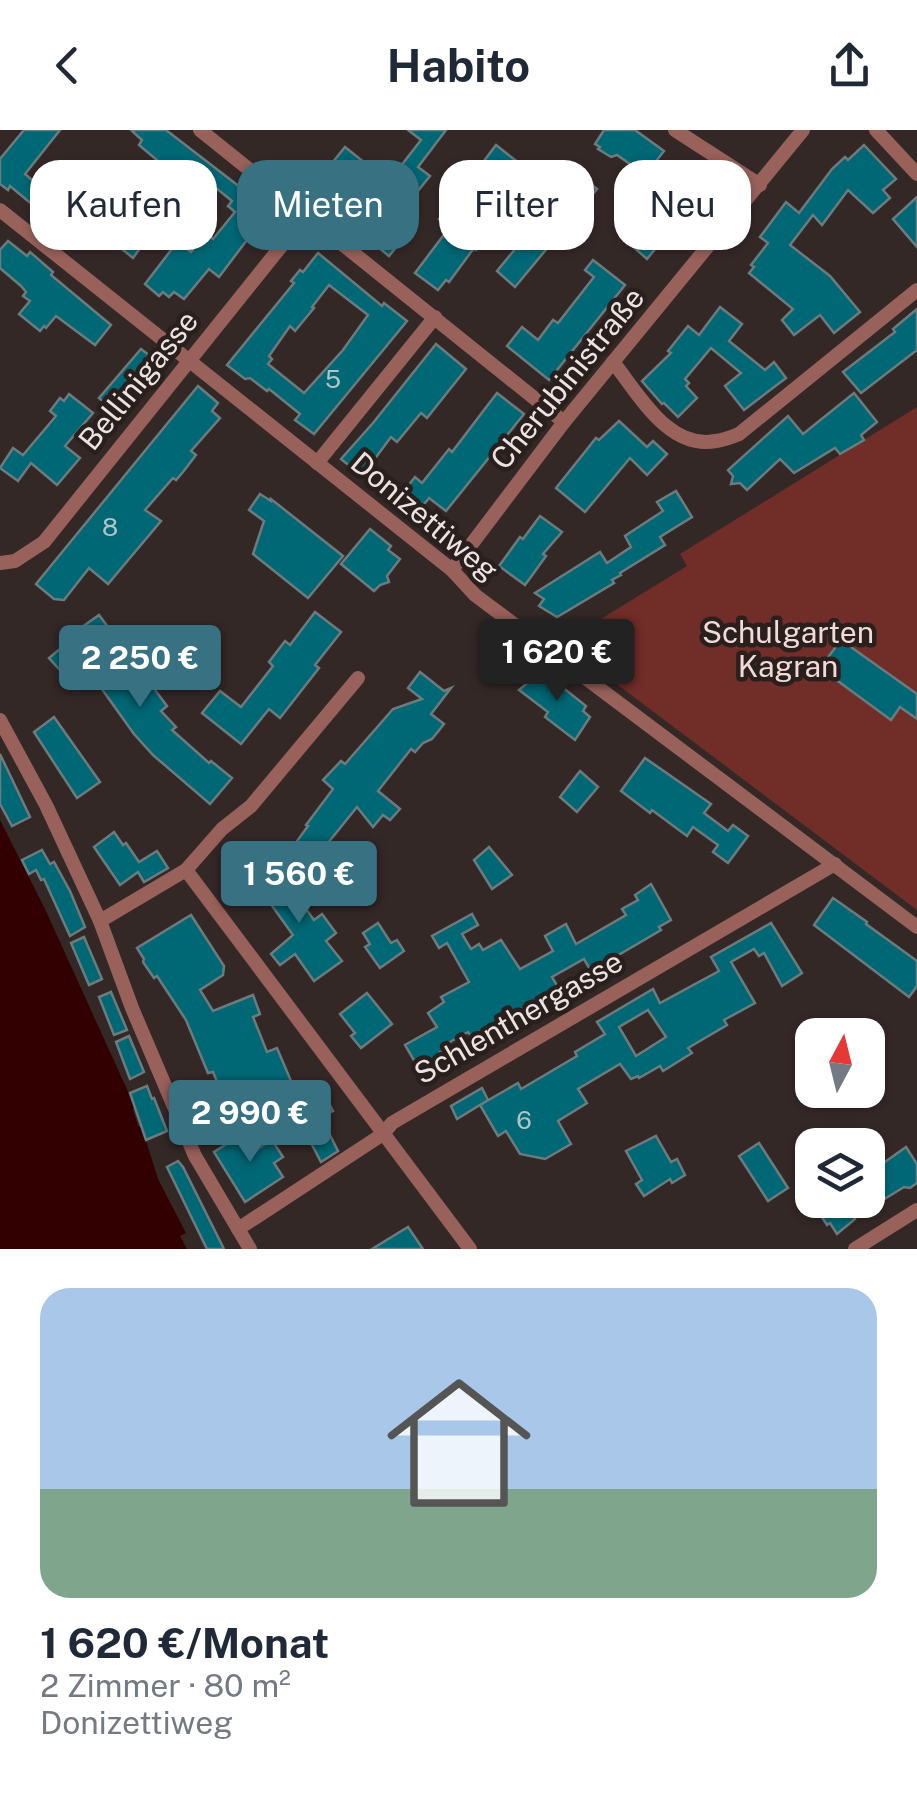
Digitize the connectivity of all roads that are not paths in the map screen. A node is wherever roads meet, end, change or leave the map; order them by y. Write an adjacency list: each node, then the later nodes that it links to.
1 (200, 130): 5 (street)
2 (674, 130): 7 (street)
3 (804, 130): 7 (street, Cherubinistraße)
4 (876, 130): 6 (street)
5 (238, 160)
6 (917, 174)
7 (760, 186): 14 (street, Cherubinistraße)
8 (0, 210): 13 (street, Donizettiweg)
9 (278, 250): 13 (street, Bellinigasse)
10 (352, 250): 12 (street)
11 (917, 290): 14 (street)
12 (435, 317): 15 (street); 16 (street)
13 (190, 360): 16 (street, Donizettiweg); 17 (street, Bellinigasse)
14 (613, 362): 15 (street, Cherubinistraße)
15 (564, 422): 18 (street, Cherubinistraße)
16 (318, 463): 18 (street, Donizettiweg)
17 (0, 564)
18 (452, 570): 21 (street, Donizettiweg)
19 (358, 678): 22 (street)
20 (0, 720): 23 (street)
21 (835, 864): 24 (street, Donizettiweg); 25 (street, Schlenthergasse)
22 (186, 870): 23 (street); 25 (street)
23 (100, 921): 27 (street)
24 (917, 927)
25 (383, 1134): 27 (street, Schlenthergasse); 29 (street)
26 (917, 1210): 30 (street)
27 (238, 1229): 28 (street)
28 (250, 1249)
29 (470, 1249)
30 (855, 1249)

